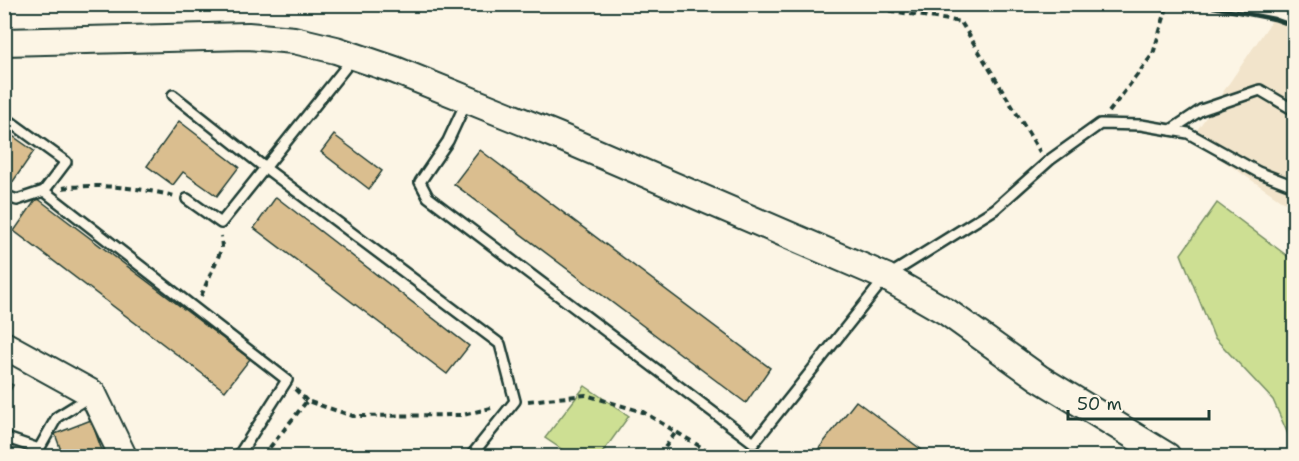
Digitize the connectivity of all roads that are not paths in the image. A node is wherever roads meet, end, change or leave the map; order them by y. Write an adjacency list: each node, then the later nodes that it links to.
1 (4, 42): 2 (street)
2 (354, 56): 4 (street); 8 (lane)
3 (173, 95): 8 (lane)
4 (467, 99): 13 (street); 13 (lane)
5 (1294, 110): 7 (lane)
6 (4, 117): 10 (lane)
7 (1171, 130): 9 (lane); 13 (lane)
8 (264, 167): 12 (lane); 20 (lane)
9 (1294, 186)
10 (44, 191): 11 (lane); 19 (lane)
11 (4, 195)
12 (187, 199)
13 (886, 277): 21 (street)
14 (4, 345): 15 (street)
15 (93, 394): 17 (lane); 18 (street)
16 (4, 437): 17 (lane)
17 (41, 453)
18 (123, 456)
19 (238, 456)
20 (471, 456)
21 (1167, 456)

